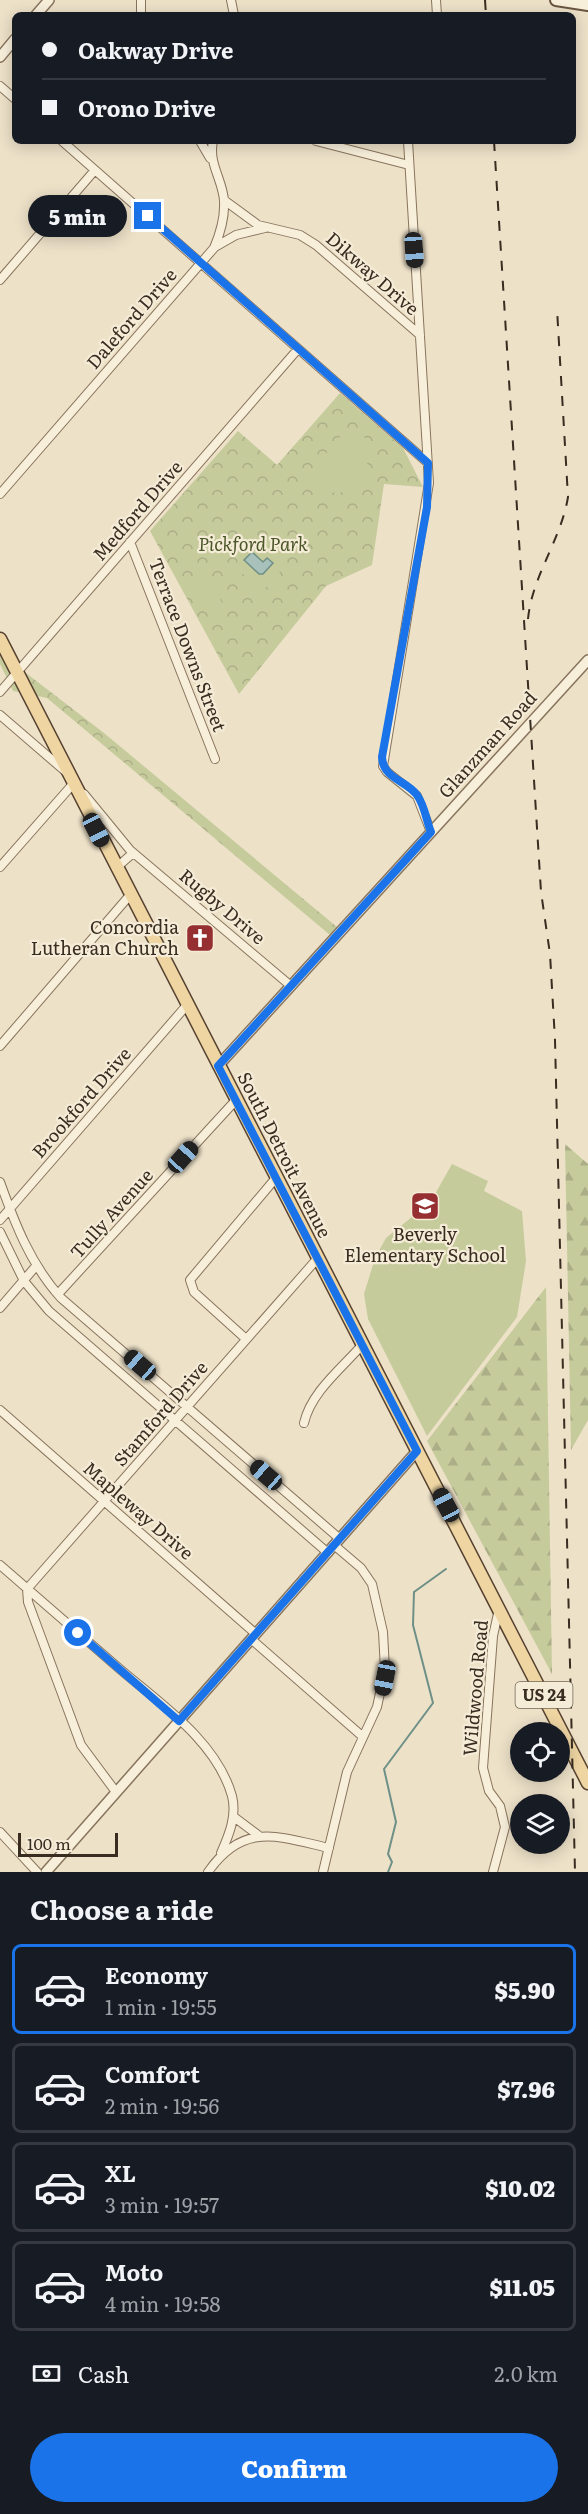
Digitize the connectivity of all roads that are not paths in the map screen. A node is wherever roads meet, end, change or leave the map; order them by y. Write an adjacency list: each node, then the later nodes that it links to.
1 (49, 0): 4 (street)
2 (556, 0): 3 (main road)
3 (588, 5)
4 (39, 12)
5 (12, 45): 6 (street)
6 (0, 57)
7 (0, 86): 8 (street)
8 (12, 96)
9 (66, 144): 16 (street)
10 (202, 144): 14 (street)
11 (213, 144): 14 (street, Daleford Drive)
12 (328, 144): 15 (street)
13 (408, 144): 15 (street)
14 (212, 164): 17 (street, Daleford Drive)
15 (409, 165): 22 (street)
16 (95, 170): 20 (street); 21 (street)
17 (224, 200): 18 (street, Dikway Drive); 19 (street, Daleford Drive)
18 (269, 227): 19 (street, Dikway Drive); 22 (street, Dikway Drive)
19 (214, 248): 20 (street, Daleford Drive)
20 (201, 263): 23 (street); 25 (street, Daleford Drive)
21 (0, 280)
22 (420, 335): 24 (street)
23 (298, 349): 24 (street); 26 (street, Medford Drive)
24 (428, 463): 34 (street)
25 (0, 494)
26 (130, 542): 29 (street, Medford Drive); 32 (street, Terrace Downs Street)
27 (0, 639): 29 (main road, South Detroit Avenue / US 24)
28 (588, 660): 34 (street, Glanzman Road)
29 (17, 673): 30 (street, Medford Drive); 33 (main road, South Detroit Avenue / US 24)
30 (0, 692)
31 (0, 715): 33 (street, Rugby Drive)
32 (215, 759)
33 (70, 779): 35 (street, Rugby Drive); 36 (street); 37 (main road, South Detroit Avenue / US 24)
34 (431, 832): 39 (street, Glanzman Road)
35 (133, 853): 37 (street); 39 (street, Rugby Drive)
36 (0, 867)
37 (116, 868): 38 (main road, South Detroit Avenue / US 24)
38 (130, 895): 40 (main road, South Detroit Avenue / US 24); 41 (street)
39 (291, 986): 42 (street, Glanzman Road)
40 (187, 1005): 42 (main road, South Detroit Avenue / US 24); 46 (street, Brookford Drive)
41 (0, 1046)
42 (218, 1066): 43 (main road, South Detroit Avenue / US 24)
43 (236, 1100): 44 (main road, South Detroit Avenue / US 24); 52 (street, Tully Avenue)
44 (275, 1179): 49 (main road, South Detroit Avenue / US 24); 54 (street)
45 (0, 1182): 46 (street)
46 (10, 1208): 47 (street, Brookford Drive); 50 (street)
47 (0, 1220)
48 (0, 1232): 51 (street)
49 (317, 1258): 54 (street, Stamford Drive); 55 (main road, South Detroit Avenue / US 24)
50 (36, 1266): 51 (street); 52 (street)
51 (24, 1281): 53 (street); 58 (street)
52 (58, 1294): 56 (street)
53 (0, 1308)
54 (246, 1339): 56 (street, Stamford Drive)
55 (362, 1345): 59 (street); 60 (main road, South Detroit Avenue / US 24)
56 (187, 1406): 58 (street, Stamford Drive); 62 (street)
57 (0, 1410): 61 (street, Mapleway Drive)
58 (175, 1420): 61 (street, Stamford Drive); 62 (street)
59 (304, 1423)
60 (417, 1451): 62 (street); 65 (main road, South Detroit Avenue / US 24)
61 (104, 1501): 64 (street, Stamford Drive); 66 (street, Mapleway Drive)
62 (334, 1546): 66 (street); 68 (street)
63 (0, 1565): 64 (street)
64 (27, 1588): 67 (street); 70 (street)
65 (499, 1609): 69 (main road, South Detroit Avenue / US 24); 80 (street, Wildwood Road)
66 (254, 1637): 67 (street); 68 (street, Mapleway Drive)
67 (179, 1721): 70 (street); 71 (street)
68 (362, 1736): 74 (street)
69 (588, 1783)
70 (116, 1792): 77 (street)
71 (234, 1817): 73 (street); 75 (street)
72 (0, 1832): 76 (street)
73 (258, 1835): 74 (street); 75 (street)
74 (329, 1848): 79 (street)
75 (221, 1853): 78 (street)
76 (37, 1872)
77 (46, 1872)
78 (208, 1872)
79 (323, 1872)
80 (493, 1872)

